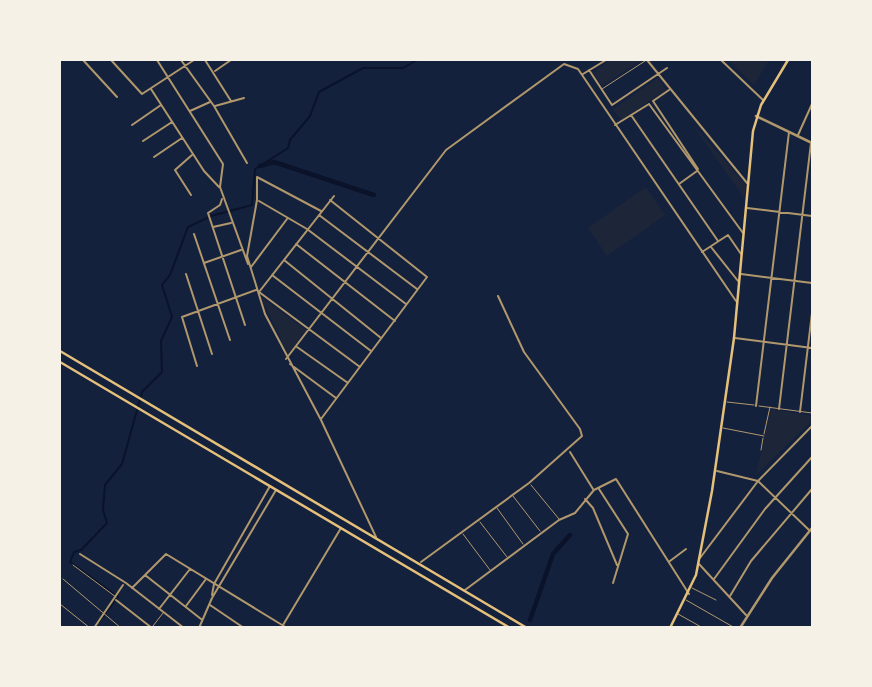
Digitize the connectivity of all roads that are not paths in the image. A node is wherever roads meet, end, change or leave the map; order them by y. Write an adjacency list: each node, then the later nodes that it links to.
1 (83, 60): 23 (street)
2 (111, 60): 20 (street)
3 (157, 60): 19 (street)
4 (181, 60): 13 (street)
5 (194, 60): 13 (street)
6 (205, 60): 16 (street)
7 (231, 60): 16 (street)
8 (606, 60): 15 (street)
9 (647, 60): 18 (street); 21 (lane)
10 (721, 60): 25 (street)
11 (781, 60): 12 (street)
12 (787, 62): 25 (main road)
13 (185, 65): 19 (street); 28 (street)
14 (667, 68): 18 (street)
15 (589, 70): 17 (street); 21 (street)
16 (214, 71): 26 (street)
17 (582, 75): 38 (street); 70 (street)
18 (659, 75): 21 (street); 22 (street)
19 (168, 77): 20 (street); 33 (street)
20 (151, 89): 29 (street)
21 (603, 89)
22 (670, 89): 27 (street); 49 (street)
23 (117, 97)
24 (244, 98): 26 (street)
25 (763, 100): 35 (main road)
26 (231, 101): 32 (street)
27 (653, 101): 30 (street); 47 (street)
28 (211, 102): 32 (street); 33 (street)
29 (162, 104): 36 (street); 37 (street)
30 (649, 104): 34 (street); 47 (street)
31 (813, 104): 40 (street)
32 (214, 106): 46 (street)
33 (189, 111): 50 (street)
34 (631, 115): 38 (street); 48 (street)
35 (756, 116): 39 (street); 49 (main road)
36 (173, 121): 41 (street); 42 (street)
37 (132, 125)
38 (614, 126): 76 (street)
39 (789, 132): 40 (street); 60 (street)
40 (797, 136): 43 (street)
41 (183, 138): 44 (street); 45 (street)
42 (143, 141)
43 (812, 143): 62 (street)
44 (193, 154): 50 (street); 51 (street)
45 (154, 157)
46 (247, 163)
47 (698, 170): 48 (street); 69 (street)
48 (678, 184): 71 (street)
49 (748, 184): 58 (main road)
50 (220, 187): 53 (street)
51 (191, 195)
52 (334, 196): 55 (street)
53 (223, 197): 56 (street); 57 (street)
54 (257, 200): 59 (street); 64 (street); 82 (street)
55 (330, 201): 59 (street); 70 (street)
56 (225, 203): 57 (street); 65 (street)
57 (220, 205): 66 (street)
58 (746, 208): 60 (street); 69 (main road)
59 (321, 211): 61 (street)
60 (779, 212): 62 (street); 86 (street)
61 (319, 215): 67 (street); 75 (street)
62 (802, 215): 63 (street); 87 (street)
63 (813, 216)
64 (288, 218): 67 (street); 82 (street)
65 (232, 223): 66 (street); 74 (street)
66 (213, 227): 78 (street)
67 (307, 229): 72 (street); 81 (street)
68 (194, 234): 80 (street)
69 (743, 234): 77 (main road)
70 (378, 237): 75 (street); 91 (street)
71 (718, 242): 73 (street); 77 (street)
72 (296, 244): 79 (street); 88 (street)
73 (711, 246): 76 (street); 89 (street)
74 (242, 250): 78 (street); 82 (street)
75 (368, 251): 81 (street); 91 (street)
76 (701, 252): 96 (street)
77 (741, 254): 84 (main road)
78 (222, 256): 80 (street); 95 (street)
79 (284, 260): 85 (street); 94 (street)
80 (204, 263): 97 (street)
81 (356, 267): 88 (street); 98 (street)
82 (250, 268): 92 (street)
83 (186, 274): 99 (street)
84 (740, 274): 86 (street); 89 (main road)
85 (272, 275): 92 (street); 100 (street)
86 (772, 277): 87 (street); 108 (street)
87 (794, 280): 90 (street); 109 (street)
88 (344, 282): 94 (street); 102 (street)
89 (739, 282): 96 (main road)
90 (813, 283)
91 (418, 289): 98 (street)
92 (258, 292): 95 (street); 104 (street); 116 (street)
93 (498, 296): 133 (street)
94 (332, 297): 100 (street); 105 (street)
95 (236, 298): 97 (street); 103 (street)
96 (737, 302): 106 (main road)
97 (217, 304): 99 (street); 107 (street)
98 (407, 304): 102 (street)
99 (199, 311): 115 (street); 118 (street)
100 (321, 312): 104 (street); 114 (street)
101 (813, 313): 111 (street)
102 (395, 321): 105 (street)
103 (245, 325)
104 (308, 330): 110 (street); 119 (street)
105 (382, 338): 114 (street)
106 (734, 338): 108 (street); 122 (main road)
107 (230, 340)
108 (764, 342): 109 (street); 123 (street)
109 (785, 345): 111 (street); 125 (street)
110 (296, 346): 116 (street); 120 (street)
111 (808, 348): 112 (street); 126 (street)
112 (813, 348)
113 (60, 351): 158 (main road)
114 (372, 352): 119 (street)
115 (212, 354)
116 (287, 360): 121 (street); 128 (street)
117 (60, 362): 138 (main road)
118 (197, 366)
119 (360, 367): 120 (street)
120 (348, 383): 121 (street)
121 (337, 399): 128 (street)
122 (725, 401): 123 (lane); 130 (main road)
123 (756, 406): 124 (lane)
124 (770, 407): 125 (lane); 131 (lane)
125 (779, 409): 126 (lane)
126 (800, 412): 127 (lane)
127 (813, 413)
128 (321, 420): 158 (street)
129 (813, 426): 136 (street)
130 (721, 428): 131 (lane); 135 (main road)
131 (764, 436): 132 (lane)
132 (761, 450)
133 (569, 451): 137 (street); 142 (street)
134 (813, 457): 144 (street)
135 (715, 471): 136 (street); 164 (main road)
136 (758, 481): 144 (street); 164 (street)
137 (529, 483): 143 (street); 153 (lane)
138 (270, 486): 140 (main road); 149 (street)
139 (598, 488): 142 (street); 147 (street); 167 (street)
140 (277, 489): 151 (street); 154 (main road)
141 (813, 489): 150 (street)
142 (594, 490): 145 (street)
143 (512, 495): 148 (street); 157 (lane)
144 (775, 497): 150 (street); 174 (street)
145 (584, 498): 153 (street); 167 (street)
146 (638, 500): 147 (street)
147 (633, 504): 163 (street)
148 (497, 508): 152 (street); 159 (lane)
149 (256, 510): 151 (street); 176 (street)
150 (791, 512): 155 (street); 184 (street)
151 (262, 514): 178 (street)
152 (479, 520): 156 (street); 162 (lane)
153 (559, 520): 157 (street)
154 (341, 527): 198 (street); 206 (main road)
155 (811, 529): 196 (street)
156 (462, 532): 165 (street); 170 (lane)
157 (542, 533): 159 (street)
158 (376, 538): 165 (main road)
159 (524, 546): 162 (street)
160 (686, 550): 163 (street)
161 (80, 554): 175 (street)
162 (508, 558): 170 (street)
163 (669, 561): 183 (street)
164 (699, 561): 174 (street); 180 (main road)
165 (419, 564): 181 (main road)
166 (72, 565): 185 (lane)
167 (617, 565): 177 (street)
168 (190, 568): 171 (street); 173 (street); 182 (street)
169 (60, 570): 172 (street)
170 (491, 571): 181 (street)
171 (144, 575): 179 (street); 182 (street)
172 (61, 578): 194 (lane)
173 (206, 579): 176 (street); 191 (street)
174 (714, 579): 184 (street)
175 (124, 583): 179 (street); 185 (street)
176 (214, 583): 178 (street); 186 (street)
177 (613, 583)
178 (219, 587): 186 (street); 198 (street)
179 (132, 588): 192 (street)
180 (692, 588): 183 (main road); 188 (lane)
181 (465, 591): 207 (main road)
182 (170, 594): 191 (street); 192 (street)
183 (689, 594): 187 (main road)
184 (730, 596): 196 (street)
185 (116, 598): 194 (street); 199 (street)
186 (212, 598): 190 (street)
187 (685, 600): 195 (main road); 210 (lane)
188 (716, 600)
189 (60, 604): 200 (lane)
190 (209, 605): 197 (street); 204 (street)
191 (185, 606): 197 (street)
192 (159, 608): 193 (street)
193 (164, 612): 199 (lane); 202 (street)
194 (105, 614): 200 (street); 201 (lane)
195 (678, 614): 208 (main road); 209 (lane)
196 (746, 615): 210 (street)
197 (202, 620): 203 (street)
198 (283, 625): 205 (street)
199 (152, 627)
200 (92, 628)
201 (121, 628)
202 (184, 628)
203 (199, 628)
204 (244, 628)
205 (287, 628)
206 (510, 628)
207 (527, 628)
208 (670, 628)
209 (703, 628)
210 (737, 628)

